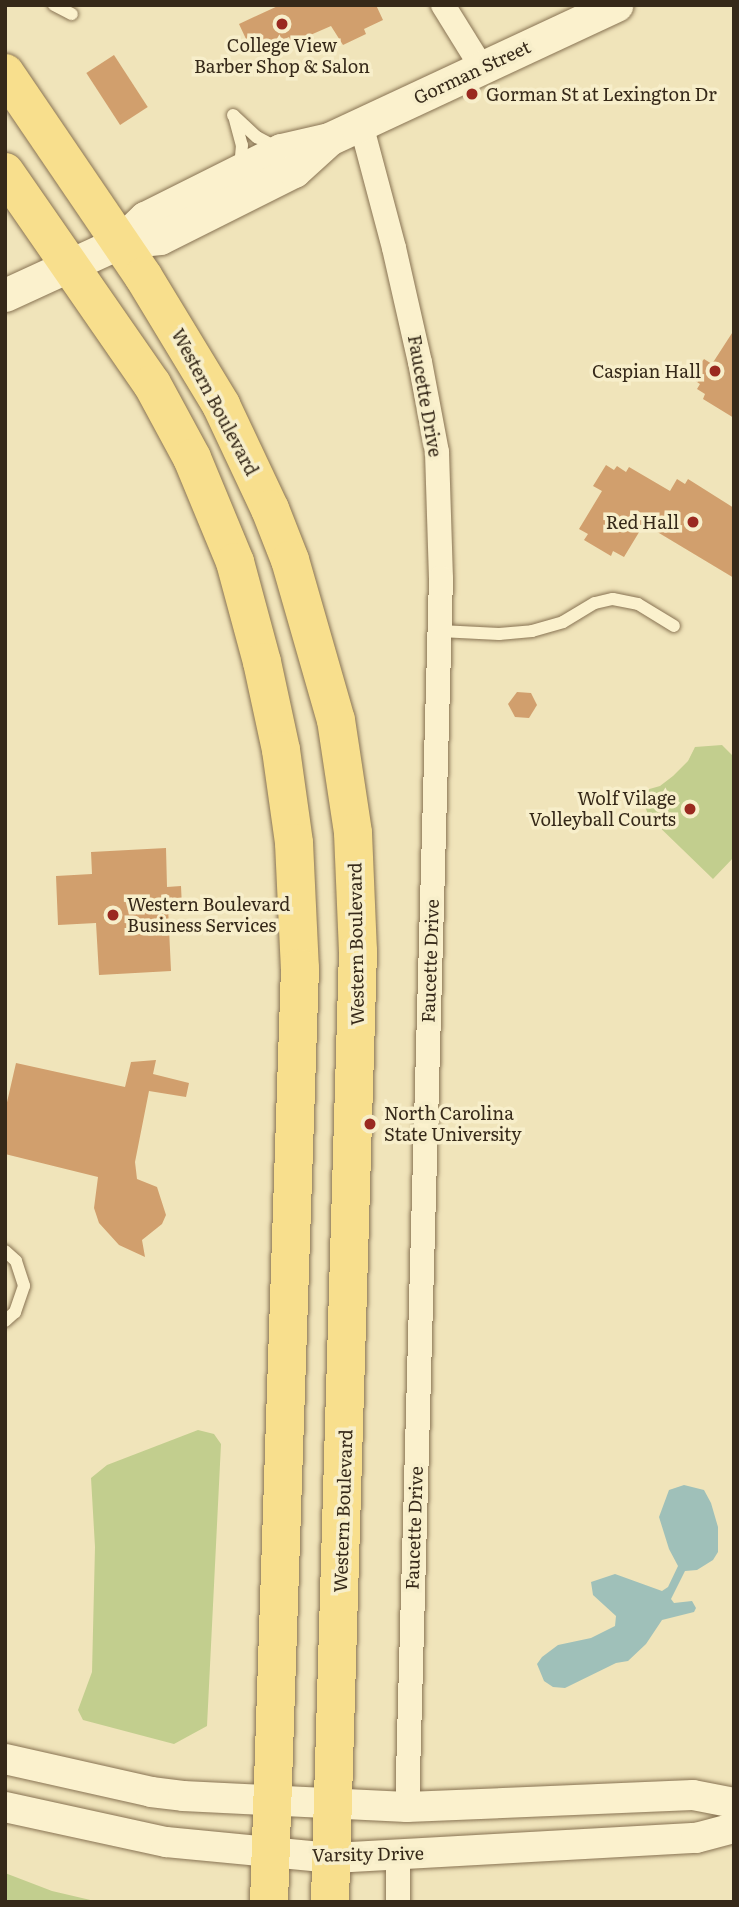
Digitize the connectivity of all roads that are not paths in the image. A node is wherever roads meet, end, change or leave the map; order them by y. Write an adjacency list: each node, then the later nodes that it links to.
1 (54, 5): 4 (lane)
2 (443, 5): 5 (street)
3 (616, 5): 5 (main road, Gorman Street)
4 (72, 14)
5 (482, 68): 7 (main road, Gorman Street)
6 (5, 73): 12 (main road, Western Boulevard)
7 (361, 124): 8 (main road, Gorman Street); 16 (street, Faucette Drive)
8 (329, 139): 9 (main road, Gorman Street); 12 (main road, Gorman Street)
9 (281, 150): 10 (main road, Gorman Street); 10 (lane)
10 (240, 171): 12 (main road, Gorman Street)
11 (5, 172): 13 (main road)
12 (120, 242): 13 (main road, Gorman Street); 21 (main road, Western Boulevard)
13 (70, 265): 14 (main road, Gorman Street); 20 (main road)
14 (5, 295)
15 (674, 626): 16 (lane)
16 (440, 631): 24 (street, Faucette Drive)
17 (5, 1251): 18 (lane)
18 (5, 1321)
19 (5, 1759): 20 (street)
20 (273, 1799): 21 (street); 26 (main road)
21 (334, 1802): 24 (street); 28 (main road, Western Boulevard)
22 (734, 1803): 24 (street)
23 (5, 1807): 26 (street, Varsity Drive)
24 (407, 1807)
25 (734, 1828): 27 (street, Varsity Drive)
26 (270, 1852): 28 (street, Varsity Drive); 29 (main road)
27 (398, 1854): 28 (street, Varsity Drive); 31 (street)
28 (332, 1858): 30 (main road, Western Boulevard)
29 (269, 1902)
30 (330, 1902)
31 (398, 1902)

